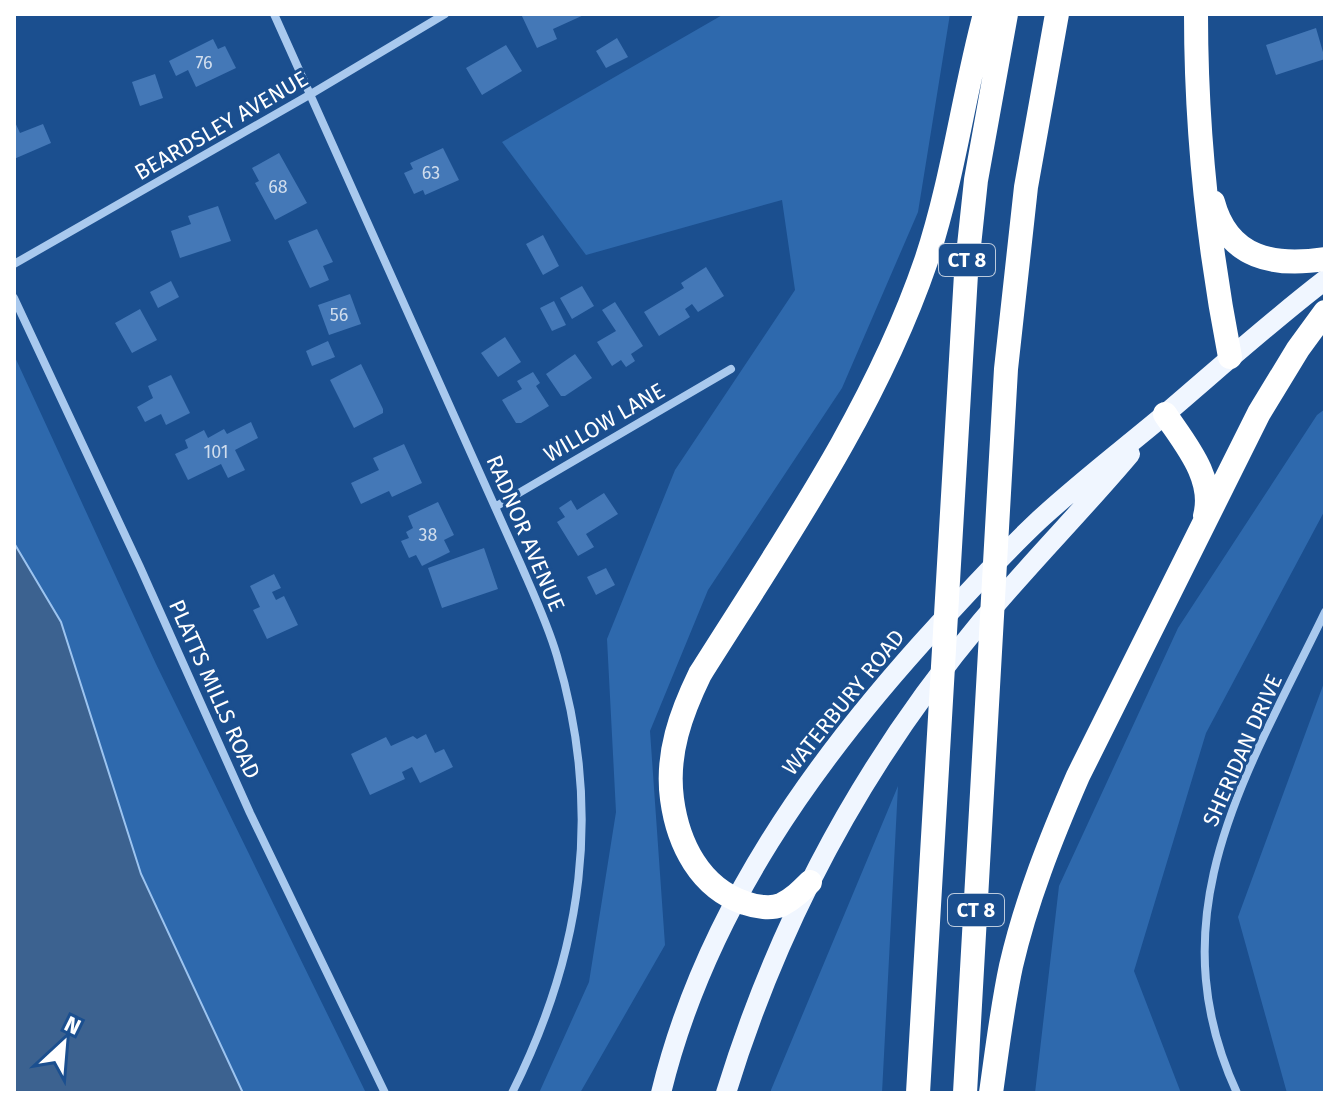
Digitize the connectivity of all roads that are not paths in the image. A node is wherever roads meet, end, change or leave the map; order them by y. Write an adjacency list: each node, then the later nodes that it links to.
1 (274, 14): 7 (street, RADNOR AVENUE)
2 (445, 14): 7 (street, BEARDSLEY AVENUE)
3 (985, 14): 21 (highway)
4 (1006, 14): 26 (highway, CT 8)
5 (1057, 14): 27 (highway, CT 8)
6 (1196, 14): 8 (highway)
7 (311, 94): 10 (street, BEARDSLEY AVENUE); 17 (street, RADNOR AVENUE)
8 (1202, 141): 9 (highway); 14 (highway)
9 (1325, 259)
10 (14, 264)
11 (1325, 280): 14 (main road, WATERBURY ROAD)
12 (14, 298): 22 (street, PLATTS MILLS ROAD)
13 (1325, 312): 18 (highway)
14 (1230, 357): 16 (main road, WATERBURY ROAD)
15 (731, 369): 17 (street, WILLOW LANE)
16 (1165, 414): 18 (highway); 20 (main road, WATERBURY ROAD); 21 (main road, WATERBURY ROAD)
17 (495, 507): 23 (street, RADNOR AVENUE)
18 (1201, 530): 28 (highway)
19 (1325, 612): 29 (street, SHERIDAN DRIVE)
20 (810, 882): 21 (highway); 25 (main road, WATERBURY ROAD)
21 (735, 900): 24 (main road, WATERBURY ROAD)
22 (385, 1093)
23 (512, 1093)
24 (661, 1093)
25 (726, 1093)
26 (918, 1093)
27 (965, 1093)
28 (991, 1093)
29 (1237, 1093)

